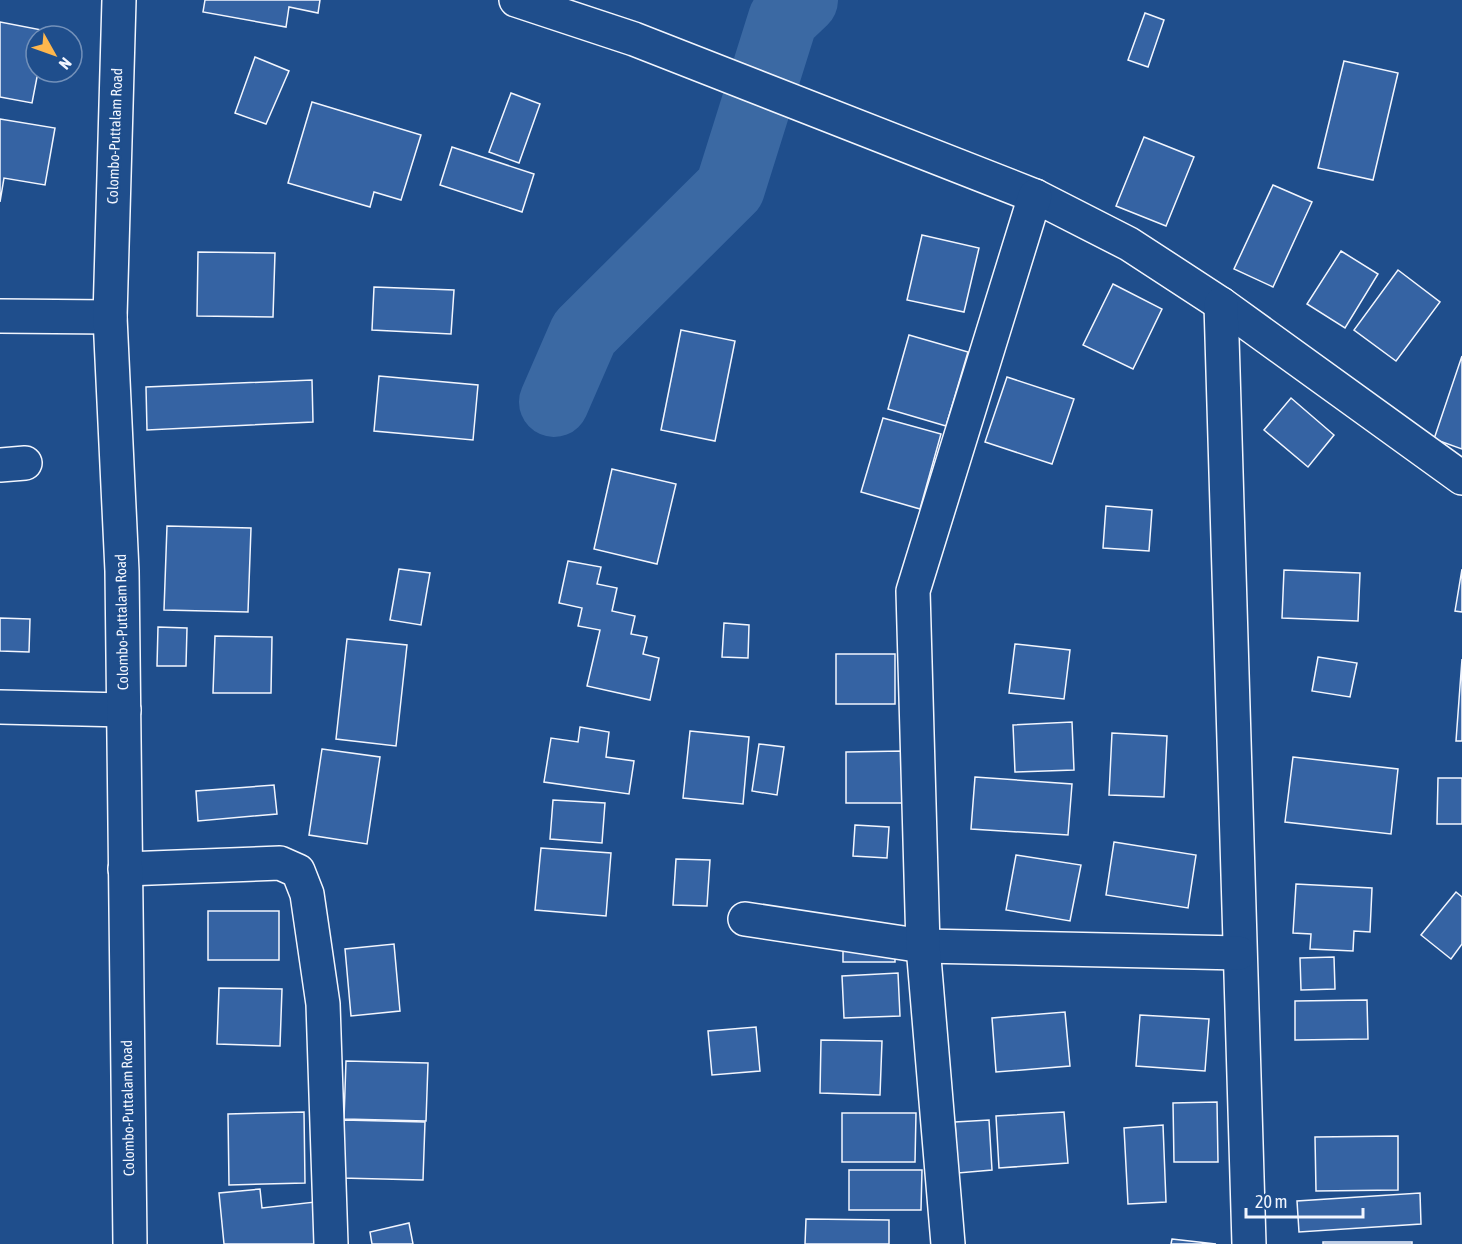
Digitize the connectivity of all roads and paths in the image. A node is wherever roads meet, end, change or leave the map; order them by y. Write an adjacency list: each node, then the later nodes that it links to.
1 (119, 0): 6 (main road, Colombo-Puttalam Road)
2 (516, 0): 3 (main road)
3 (1035, 196): 4 (main road); 12 (main road)
4 (1221, 304): 7 (main road); 13 (main road)
5 (0, 316): 6 (main road)
6 (110, 317): 9 (main road, Colombo-Puttalam Road)
7 (1462, 478)
8 (0, 707): 9 (main road)
9 (124, 710): 10 (main road, Colombo-Puttalam Road)
10 (125, 869): 14 (main road, Colombo-Puttalam Road); 15 (main road)
11 (745, 919): 12 (main road)
12 (923, 946): 13 (main road); 16 (main road)
13 (1239, 953): 17 (main road)
14 (130, 1244)
15 (331, 1244)
16 (948, 1244)
17 (1249, 1244)

